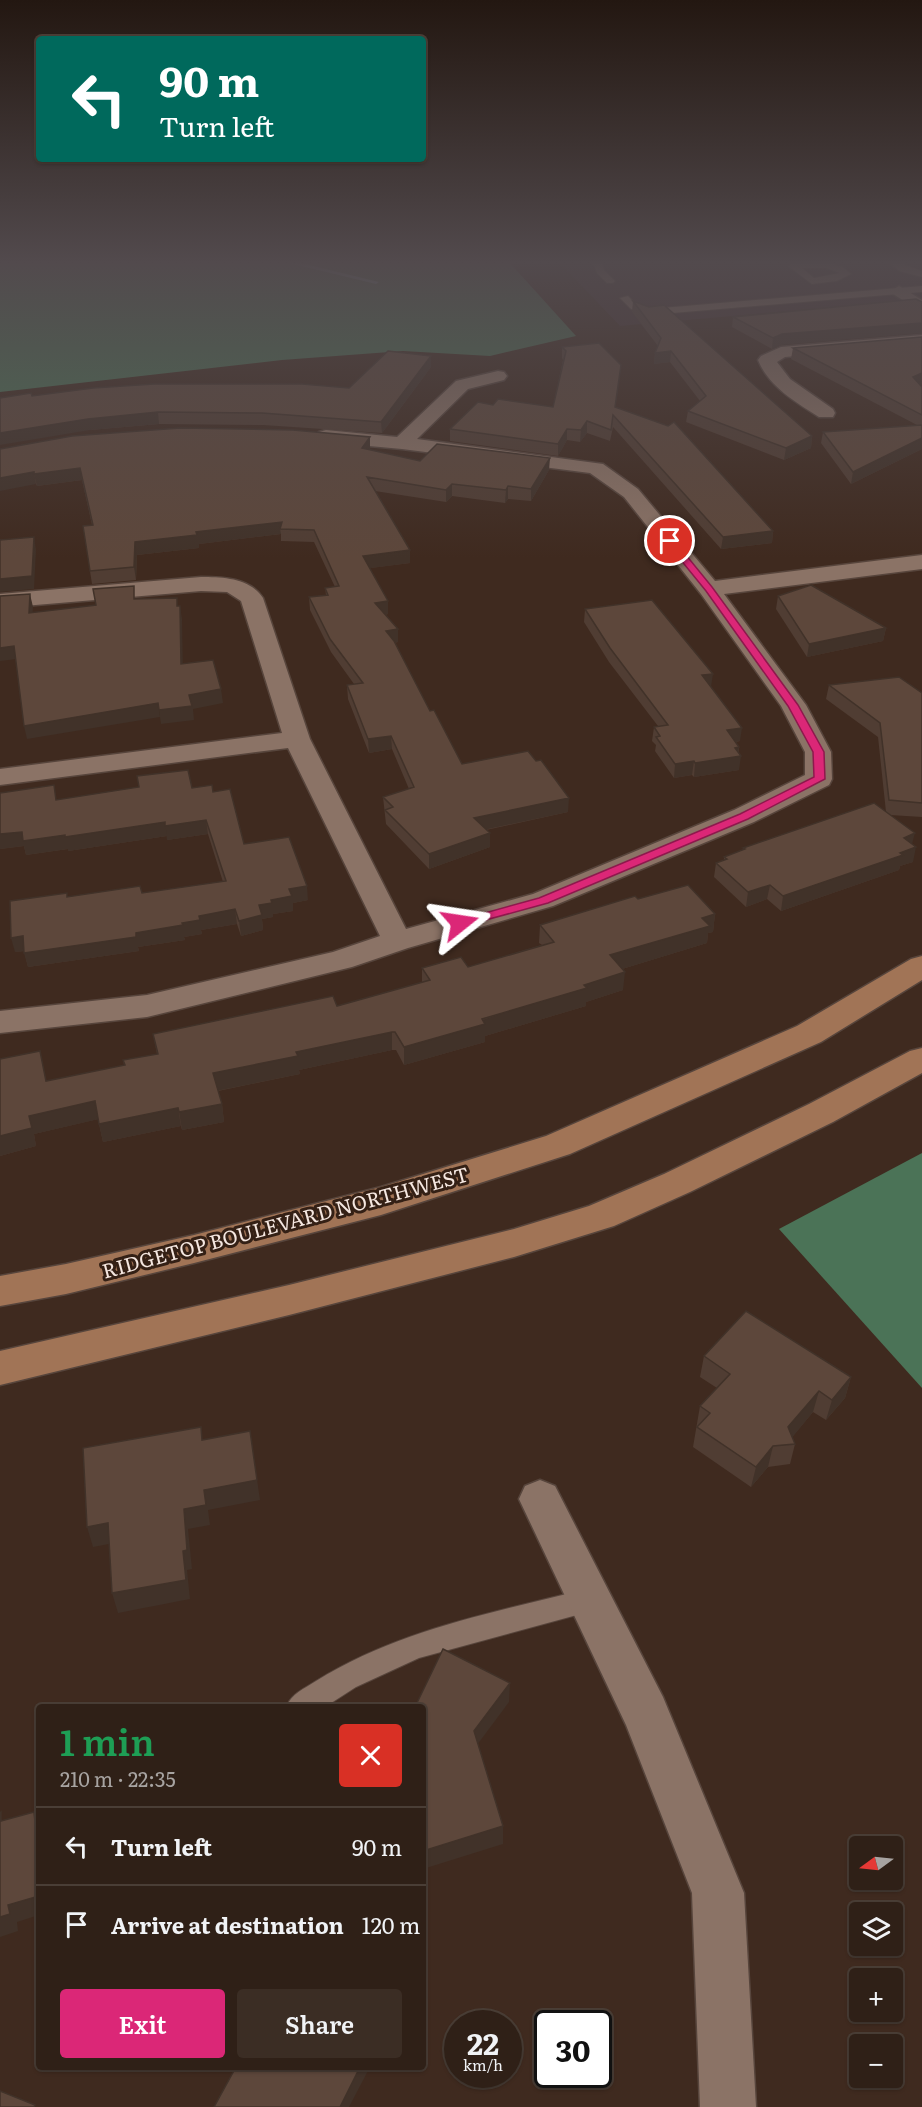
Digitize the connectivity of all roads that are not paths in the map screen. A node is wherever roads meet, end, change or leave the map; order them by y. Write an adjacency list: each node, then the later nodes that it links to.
1 (767, 361): 3 (street)
2 (498, 376): 5 (street)
3 (826, 413)
4 (305, 435): 5 (street)
5 (402, 443): 7 (street)
6 (922, 562): 7 (street)
7 (709, 589): 11 (street)
8 (0, 601): 9 (street)
9 (297, 739): 10 (street); 11 (street)
10 (0, 777)
11 (398, 941): 13 (street)
12 (922, 966): 15 (main road, RIDGETOP BOULEVARD NORTHWEST)
13 (0, 1022)
14 (922, 1059): 16 (main road)
15 (0, 1291)
16 (0, 1368)
17 (540, 1499): 18 (street)
18 (590, 1600): 19 (lane); 20 (street)
19 (305, 1704)
20 (728, 2107)

